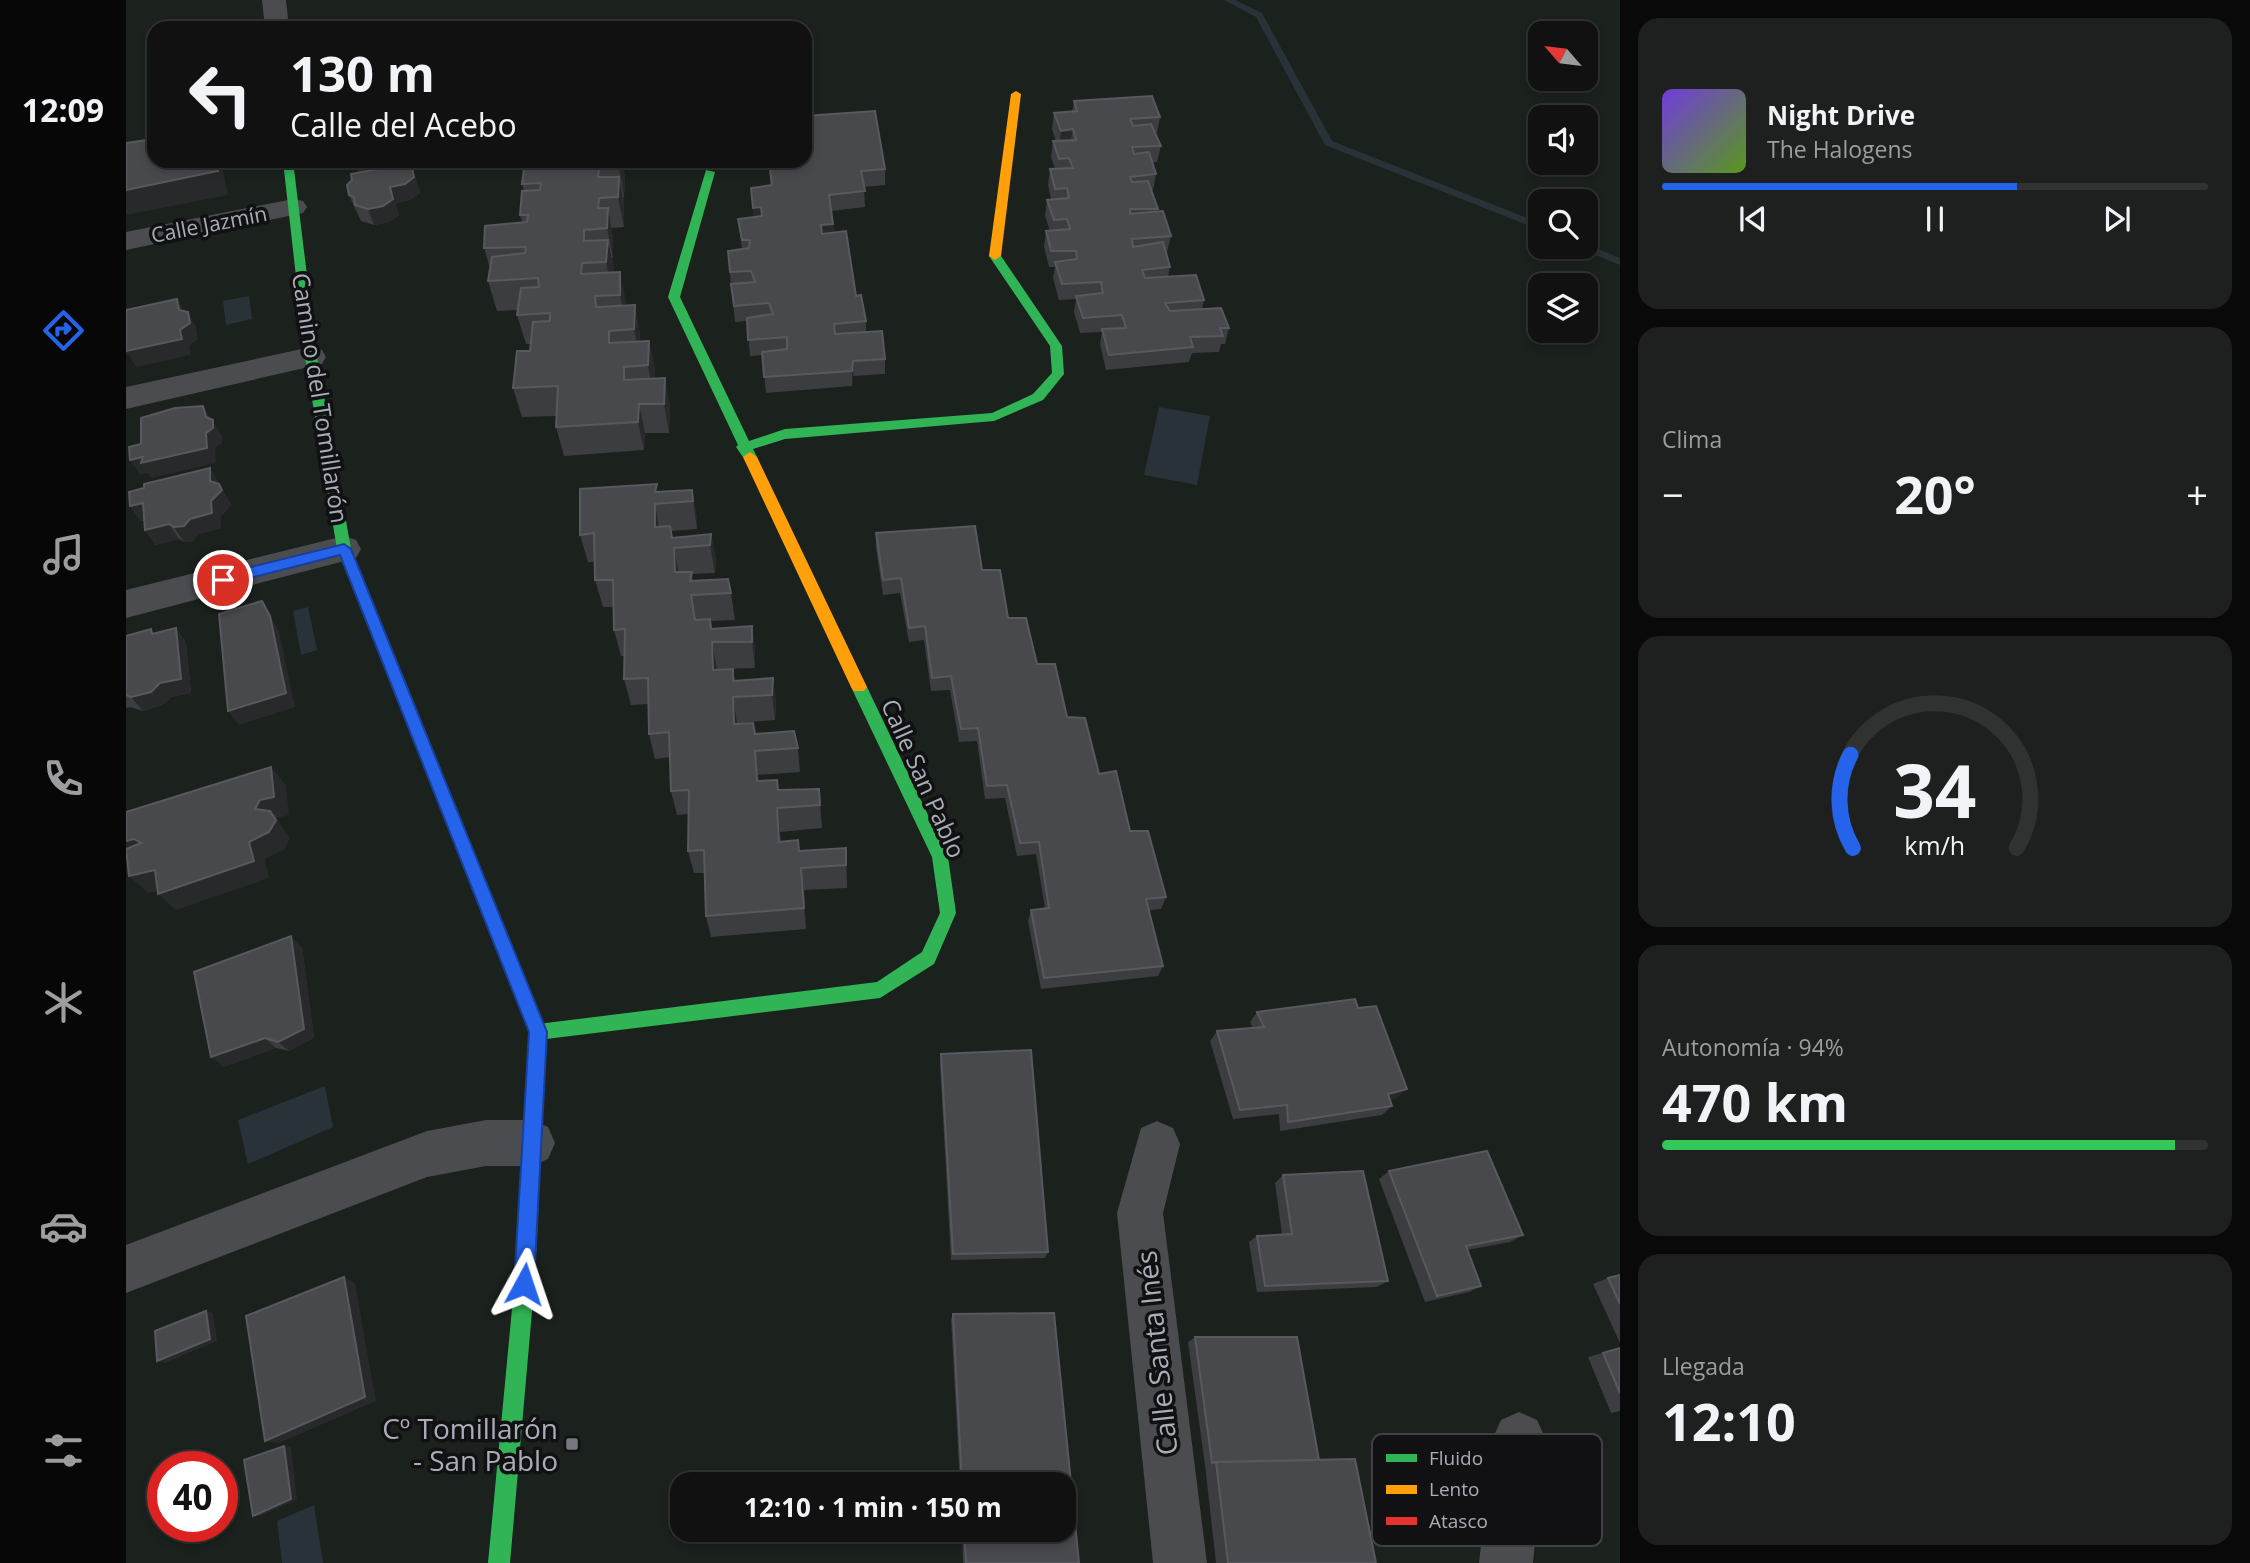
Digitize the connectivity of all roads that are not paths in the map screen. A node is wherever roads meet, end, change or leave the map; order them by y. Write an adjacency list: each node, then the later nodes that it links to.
1 (274, 0): 2 (street)
2 (276, 21)
3 (1016, 94): 10 (street)
4 (289, 168): 6 (street, Camino del Tomillarón)
5 (710, 172): 10 (street, Calle San Pablo)
6 (293, 207): 7 (street, Calle Jazmín); 8 (street, Camino del Tomillarón)
7 (126, 241)
8 (311, 357): 9 (street); 11 (street, Camino del Tomillarón)
9 (126, 398)
10 (743, 447): 13 (street, Calle San Pablo)
11 (344, 549): 12 (street); 13 (street, Camino del Tomillarón)
12 (126, 604)
13 (538, 1032): 14 (street, Camino del Tomillarón)
14 (533, 1143): 16 (street); 17 (street, Camino del Tomillarón)
15 (1157, 1144): 18 (street, Calle Santa Inés)
16 (126, 1269)
17 (499, 1563)
18 (1180, 1563)

